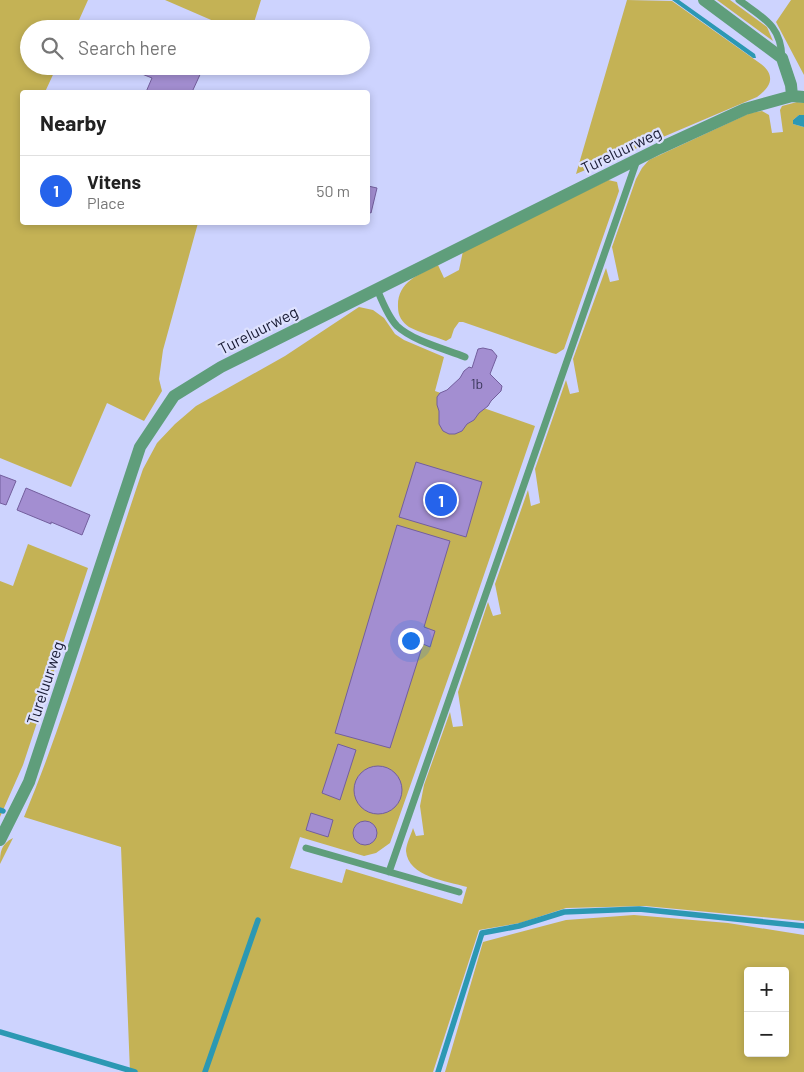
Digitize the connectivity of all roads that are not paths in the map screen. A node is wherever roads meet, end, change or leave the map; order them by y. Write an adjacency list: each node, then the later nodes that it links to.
1 (704, 0): 3 (street)
2 (739, 0): 3 (lane)
3 (782, 58): 4 (street)
4 (798, 96): 5 (street, Tureluurweg)
5 (637, 160): 6 (street, Tureluurweg); 10 (lane)
6 (377, 289): 7 (lane); 8 (street, Tureluurweg)
7 (465, 357)
8 (0, 840)
9 (306, 848): 10 (lane)
10 (389, 872): 11 (lane)
11 (459, 892)

